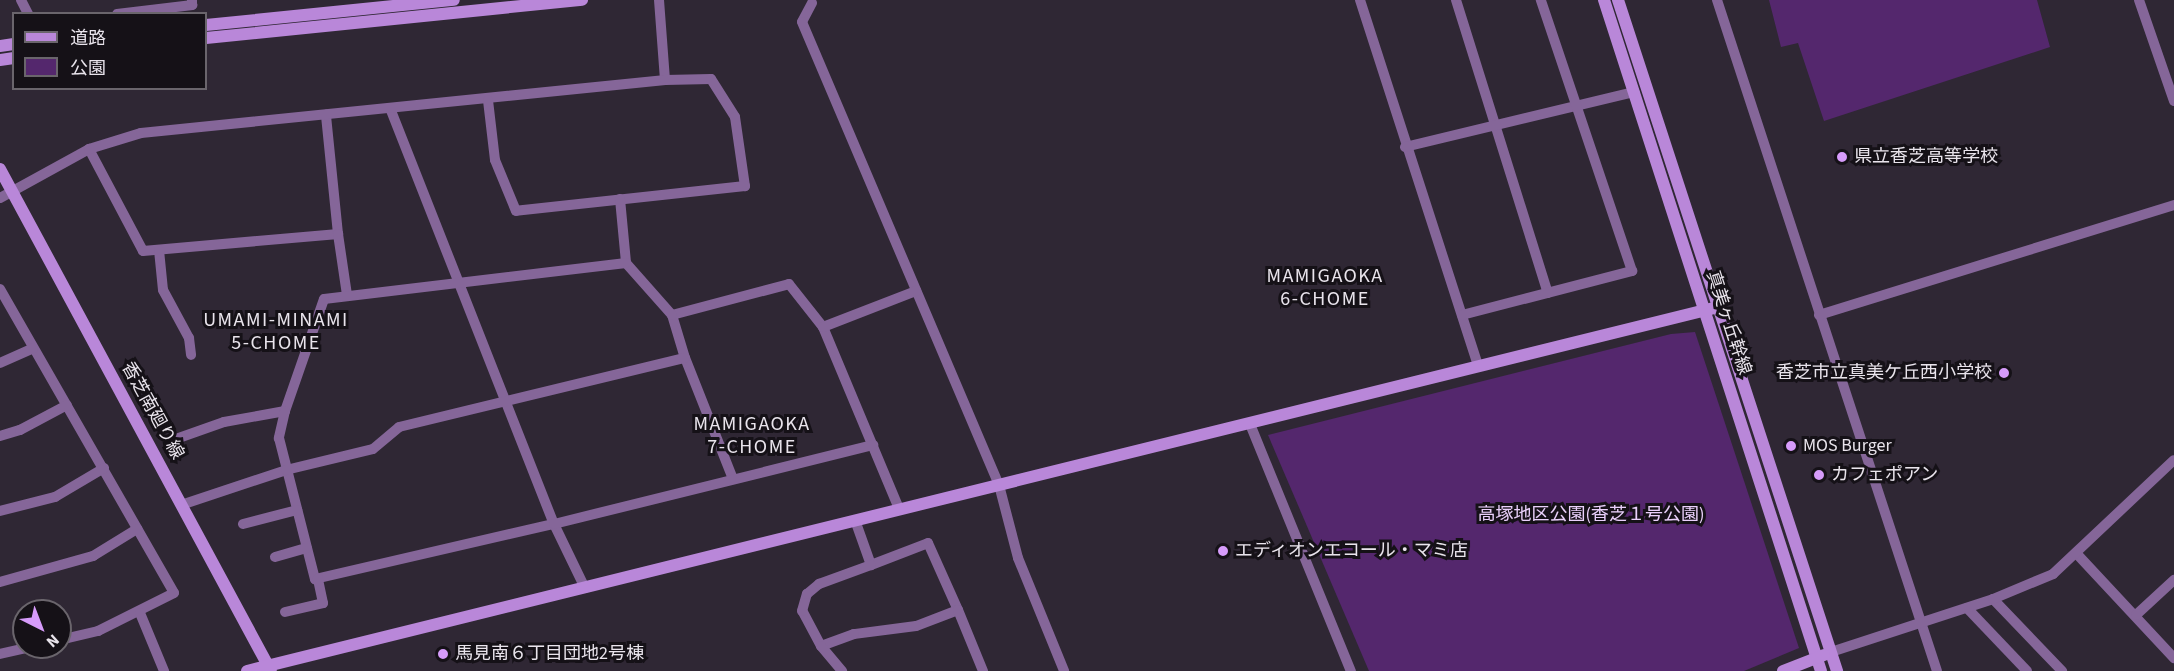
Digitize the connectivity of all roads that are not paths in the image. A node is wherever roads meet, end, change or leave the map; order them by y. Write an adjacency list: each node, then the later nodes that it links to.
1 (192, 0): 13 (street)
2 (454, 0): 14 (street)
3 (582, 0): 15 (street)
4 (659, 0): 16 (street)
5 (1360, 0): 24 (street)
6 (1456, 0): 23 (street)
7 (1541, 0): 20 (street)
8 (1604, 0): 17 (street, 真美ヶ丘幹線)
9 (1618, 0): 39 (street, 真美ヶ丘幹線)
10 (1717, 0): 43 (street)
11 (2139, 0): 19 (street)
12 (812, 3): 36 (street)
13 (134, 12)
14 (207, 25)
15 (207, 38)
16 (665, 80): 18 (street); 29 (street)
17 (1634, 92): 20 (street); 40 (street, 真美ヶ丘幹線)
18 (488, 100): 21 (street); 29 (street)
19 (2174, 101)
20 (1576, 105): 23 (street); 37 (street)
21 (390, 108): 22 (street); 34 (street)
22 (326, 115): 25 (street); 31 (street)
23 (1495, 125): 24 (street); 37 (street)
24 (1405, 147): 42 (street)
25 (89, 149): 27 (street); 32 (street)
26 (0, 169): 27 (street, 香芝南廻り線)
27 (14, 191): 28 (street); 62 (street, 香芝南廻り線)
28 (0, 198)
29 (620, 199): 33 (street)
30 (2174, 205): 43 (street)
31 (338, 234): 32 (street); 38 (street)
32 (159, 250): 46 (street)
33 (626, 263): 34 (street); 41 (street)
34 (460, 282): 38 (street); 50 (street)
35 (0, 289): 45 (street)
36 (916, 291): 44 (street); 61 (street)
37 (1548, 293): 42 (street)
38 (346, 295): 52 (street)
39 (1718, 307): 40 (street); 87 (street, 真美ヶ丘幹線)
40 (1705, 310): 49 (street); 88 (street, 真美ヶ丘幹線)
41 (672, 315): 44 (street); 47 (street)
42 (1462, 315): 49 (street)
43 (1819, 315): 84 (street)
44 (823, 327): 56 (street)
45 (33, 348): 48 (street); 51 (street)
46 (191, 355)
47 (685, 358): 50 (street); 60 (street)
48 (0, 363)
49 (1478, 366): 53 (street)
50 (507, 399): 59 (street); 68 (street)
51 (66, 405): 54 (street); 58 (street)
52 (285, 411): 55 (street); 59 (street)
53 (1250, 424): 61 (street); 96 (street)
54 (0, 436)
55 (173, 440)
56 (873, 445): 60 (street); 63 (street)
57 (2174, 460): 71 (street)
58 (104, 468): 65 (street); 69 (street)
59 (286, 470): 62 (street); 64 (street)
60 (734, 479): 68 (street)
61 (999, 485): 63 (street); 95 (street)
62 (184, 504): 90 (street, 香芝南廻り線)
63 (899, 509): 66 (street)
64 (297, 510): 67 (street); 70 (street)
65 (0, 511)
66 (855, 520): 73 (street); 77 (street)
67 (243, 524)
68 (554, 524): 74 (street); 77 (street)
69 (137, 529): 76 (street); 82 (street)
70 (307, 548): 72 (street); 74 (street)
71 (2076, 553): 78 (street); 83 (street)
72 (275, 557)
73 (871, 565): 80 (street); 86 (street)
74 (318, 579): 81 (street)
75 (2174, 580): 83 (street)
76 (0, 582)
77 (585, 588): 90 (street)
78 (1993, 599): 79 (street); 102 (street)
79 (1967, 608): 84 (street); 101 (street)
80 (958, 610): 86 (street); 94 (street)
81 (285, 612)
82 (140, 613): 85 (street); 91 (street)
83 (2136, 615): 89 (street)
84 (1920, 621): 87 (street); 100 (street)
85 (72, 637)
86 (821, 646): 93 (street)
87 (1831, 652): 88 (street); 99 (street, 真美ヶ丘幹線)
88 (1817, 658): 97 (street); 98 (street, 真美ヶ丘幹線)
89 (2174, 658)
90 (270, 668): 92 (street)
91 (164, 671)
92 (247, 671)
93 (842, 671)
94 (983, 671)
95 (1064, 671)
96 (1351, 671)
97 (1783, 671)
98 (1821, 671)
99 (1837, 671)
100 (1937, 671)
101 (2027, 671)
102 (2062, 671)

